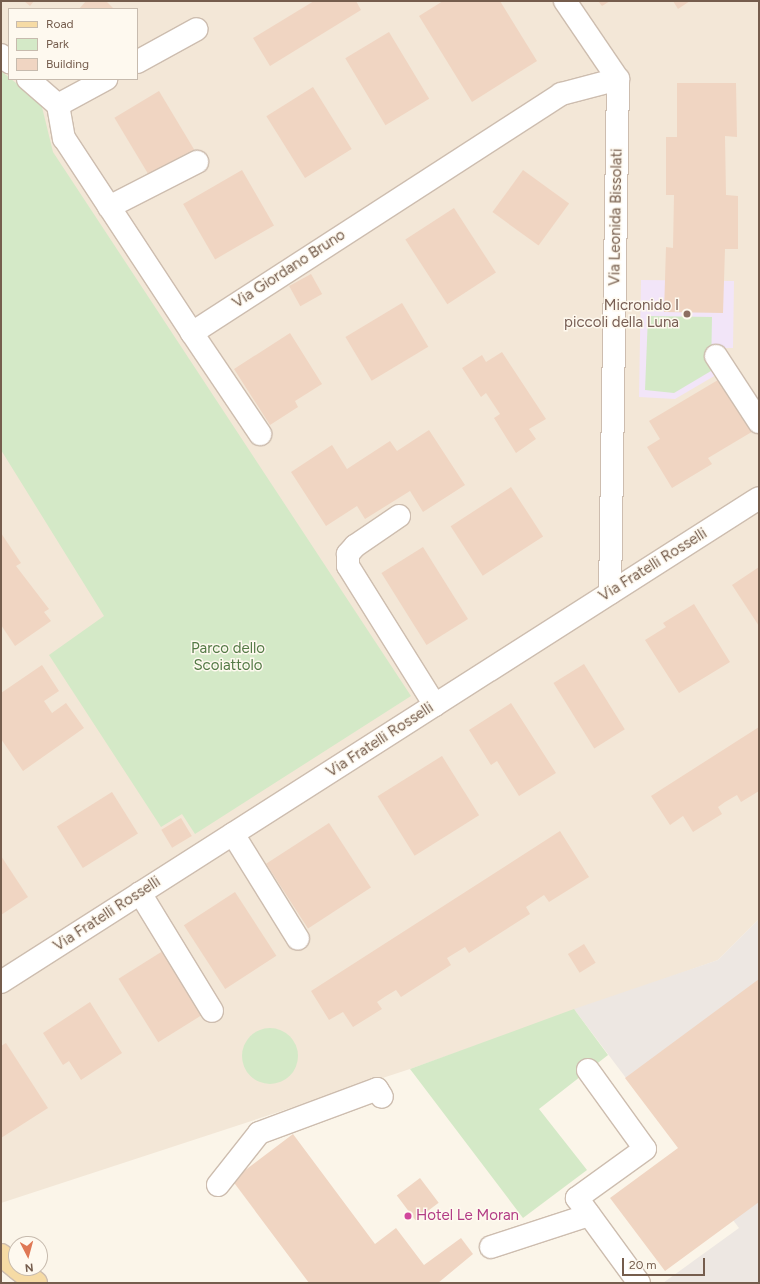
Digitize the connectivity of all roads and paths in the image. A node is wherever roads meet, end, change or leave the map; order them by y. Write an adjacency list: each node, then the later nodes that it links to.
1 (565, 1): 4 (street)
2 (197, 29): 3 (street)
3 (138, 61)
4 (618, 78): 10 (street, Via Giordano Bruno); 16 (street, Via Leonida Bissolati)
5 (29, 80): 7 (street)
6 (104, 80): 7 (street)
7 (58, 105): 9 (street)
8 (197, 162): 9 (street)
9 (109, 207): 10 (street)
10 (192, 333): 13 (street)
11 (716, 356): 12 (street)
12 (759, 422)
13 (260, 434)
14 (759, 498): 16 (street, Via Fratelli Rosselli)
15 (399, 516): 17 (street)
16 (610, 593): 17 (street, Via Fratelli Rosselli)
17 (435, 705): 18 (street, Via Fratelli Rosselli)
18 (233, 834): 19 (street, Via Fratelli Rosselli); 20 (street)
19 (146, 889): 21 (street, Via Fratelli Rosselli); 22 (street)
20 (298, 939)
21 (1, 982)
22 (218, 1006)
23 (588, 1070): 26 (street)
24 (382, 1097): 25 (street)
25 (218, 1185)
26 (589, 1215): 27 (street); 30 (street)
27 (491, 1247)
28 (28, 1276): 29 (main road)
29 (36, 1283)
30 (639, 1283)

